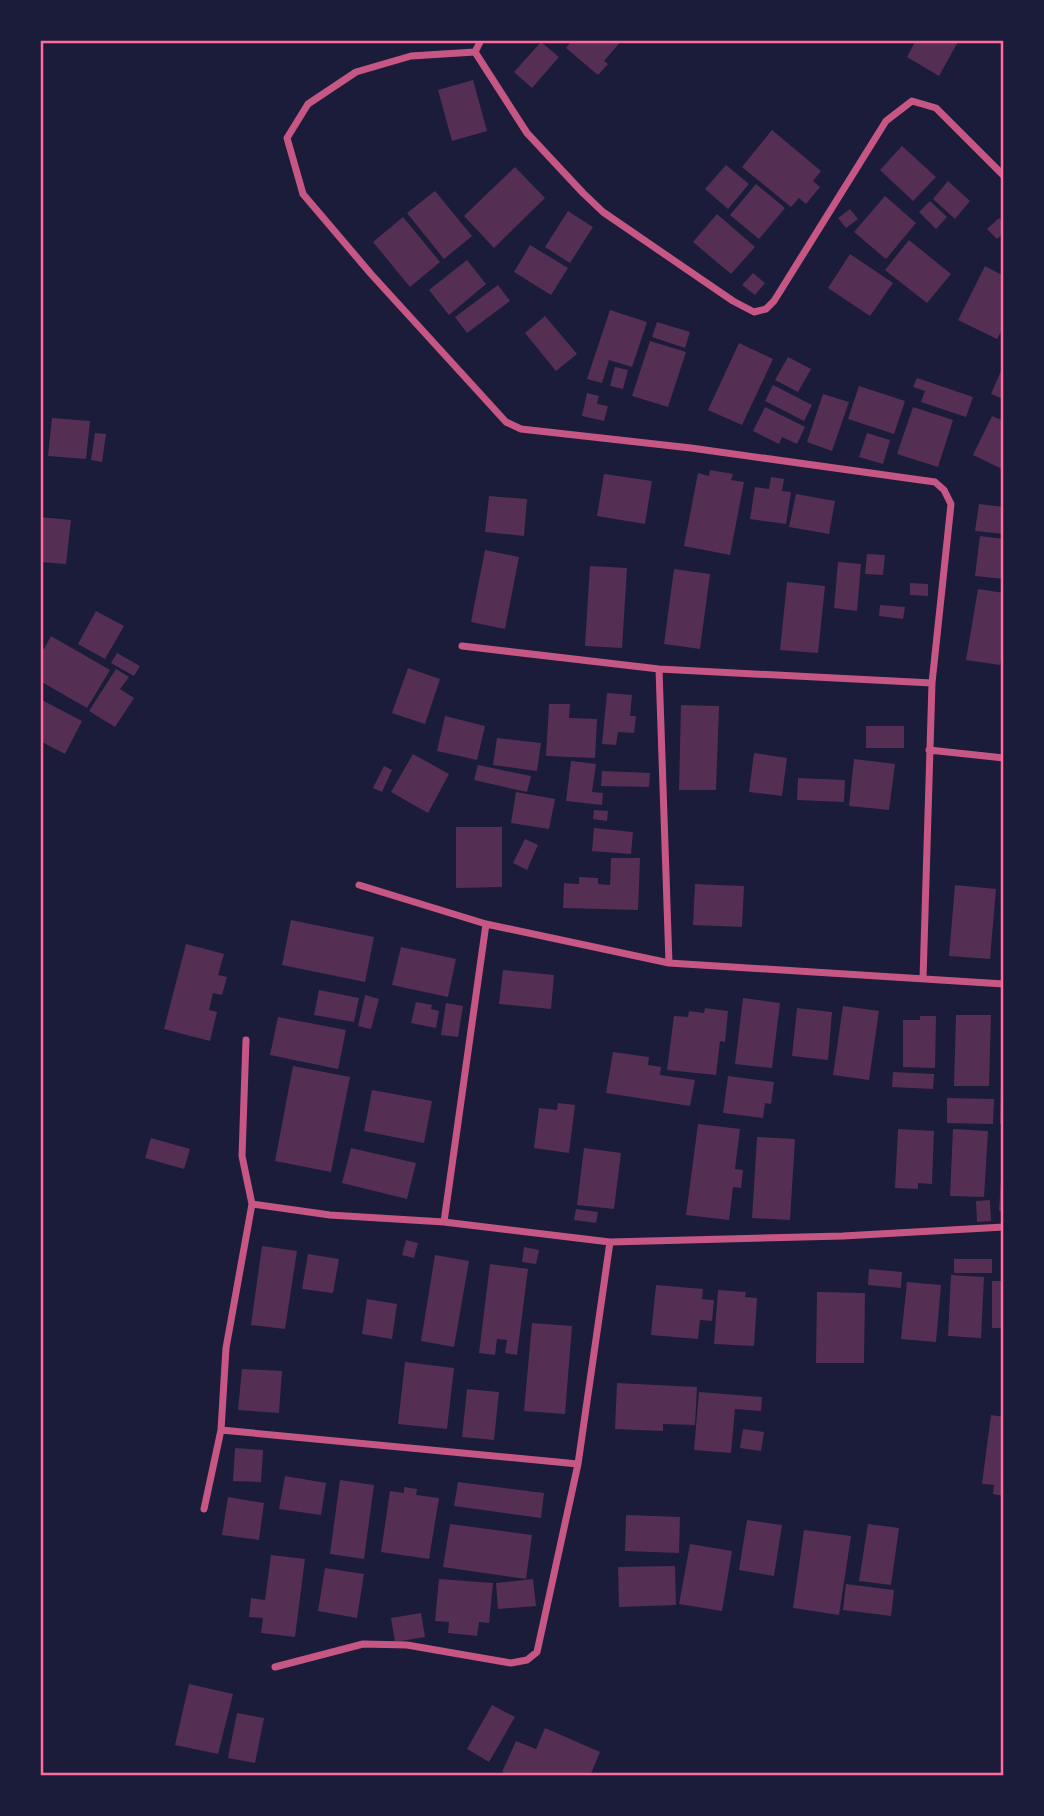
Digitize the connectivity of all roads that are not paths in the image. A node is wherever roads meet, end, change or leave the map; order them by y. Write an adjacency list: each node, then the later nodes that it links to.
1 (481, 40): 2 (street)
2 (475, 52): 3 (street); 6 (street)
3 (1004, 176)
4 (462, 646): 5 (street)
5 (659, 669): 6 (street); 11 (street)
6 (932, 682): 7 (street)
7 (929, 750): 8 (street); 12 (street)
8 (1004, 758)
9 (359, 885): 10 (street)
10 (486, 924): 11 (street); 16 (street)
11 (669, 963): 12 (street)
12 (923, 979): 13 (street)
13 (1004, 984)
14 (246, 1040): 15 (street)
15 (252, 1204): 16 (street); 19 (street)
16 (444, 1222): 18 (street)
17 (1004, 1227): 18 (street)
18 (610, 1242): 20 (street)
19 (221, 1430): 20 (street); 21 (street)
20 (578, 1464): 22 (street)
21 (204, 1509)
22 (275, 1667)

